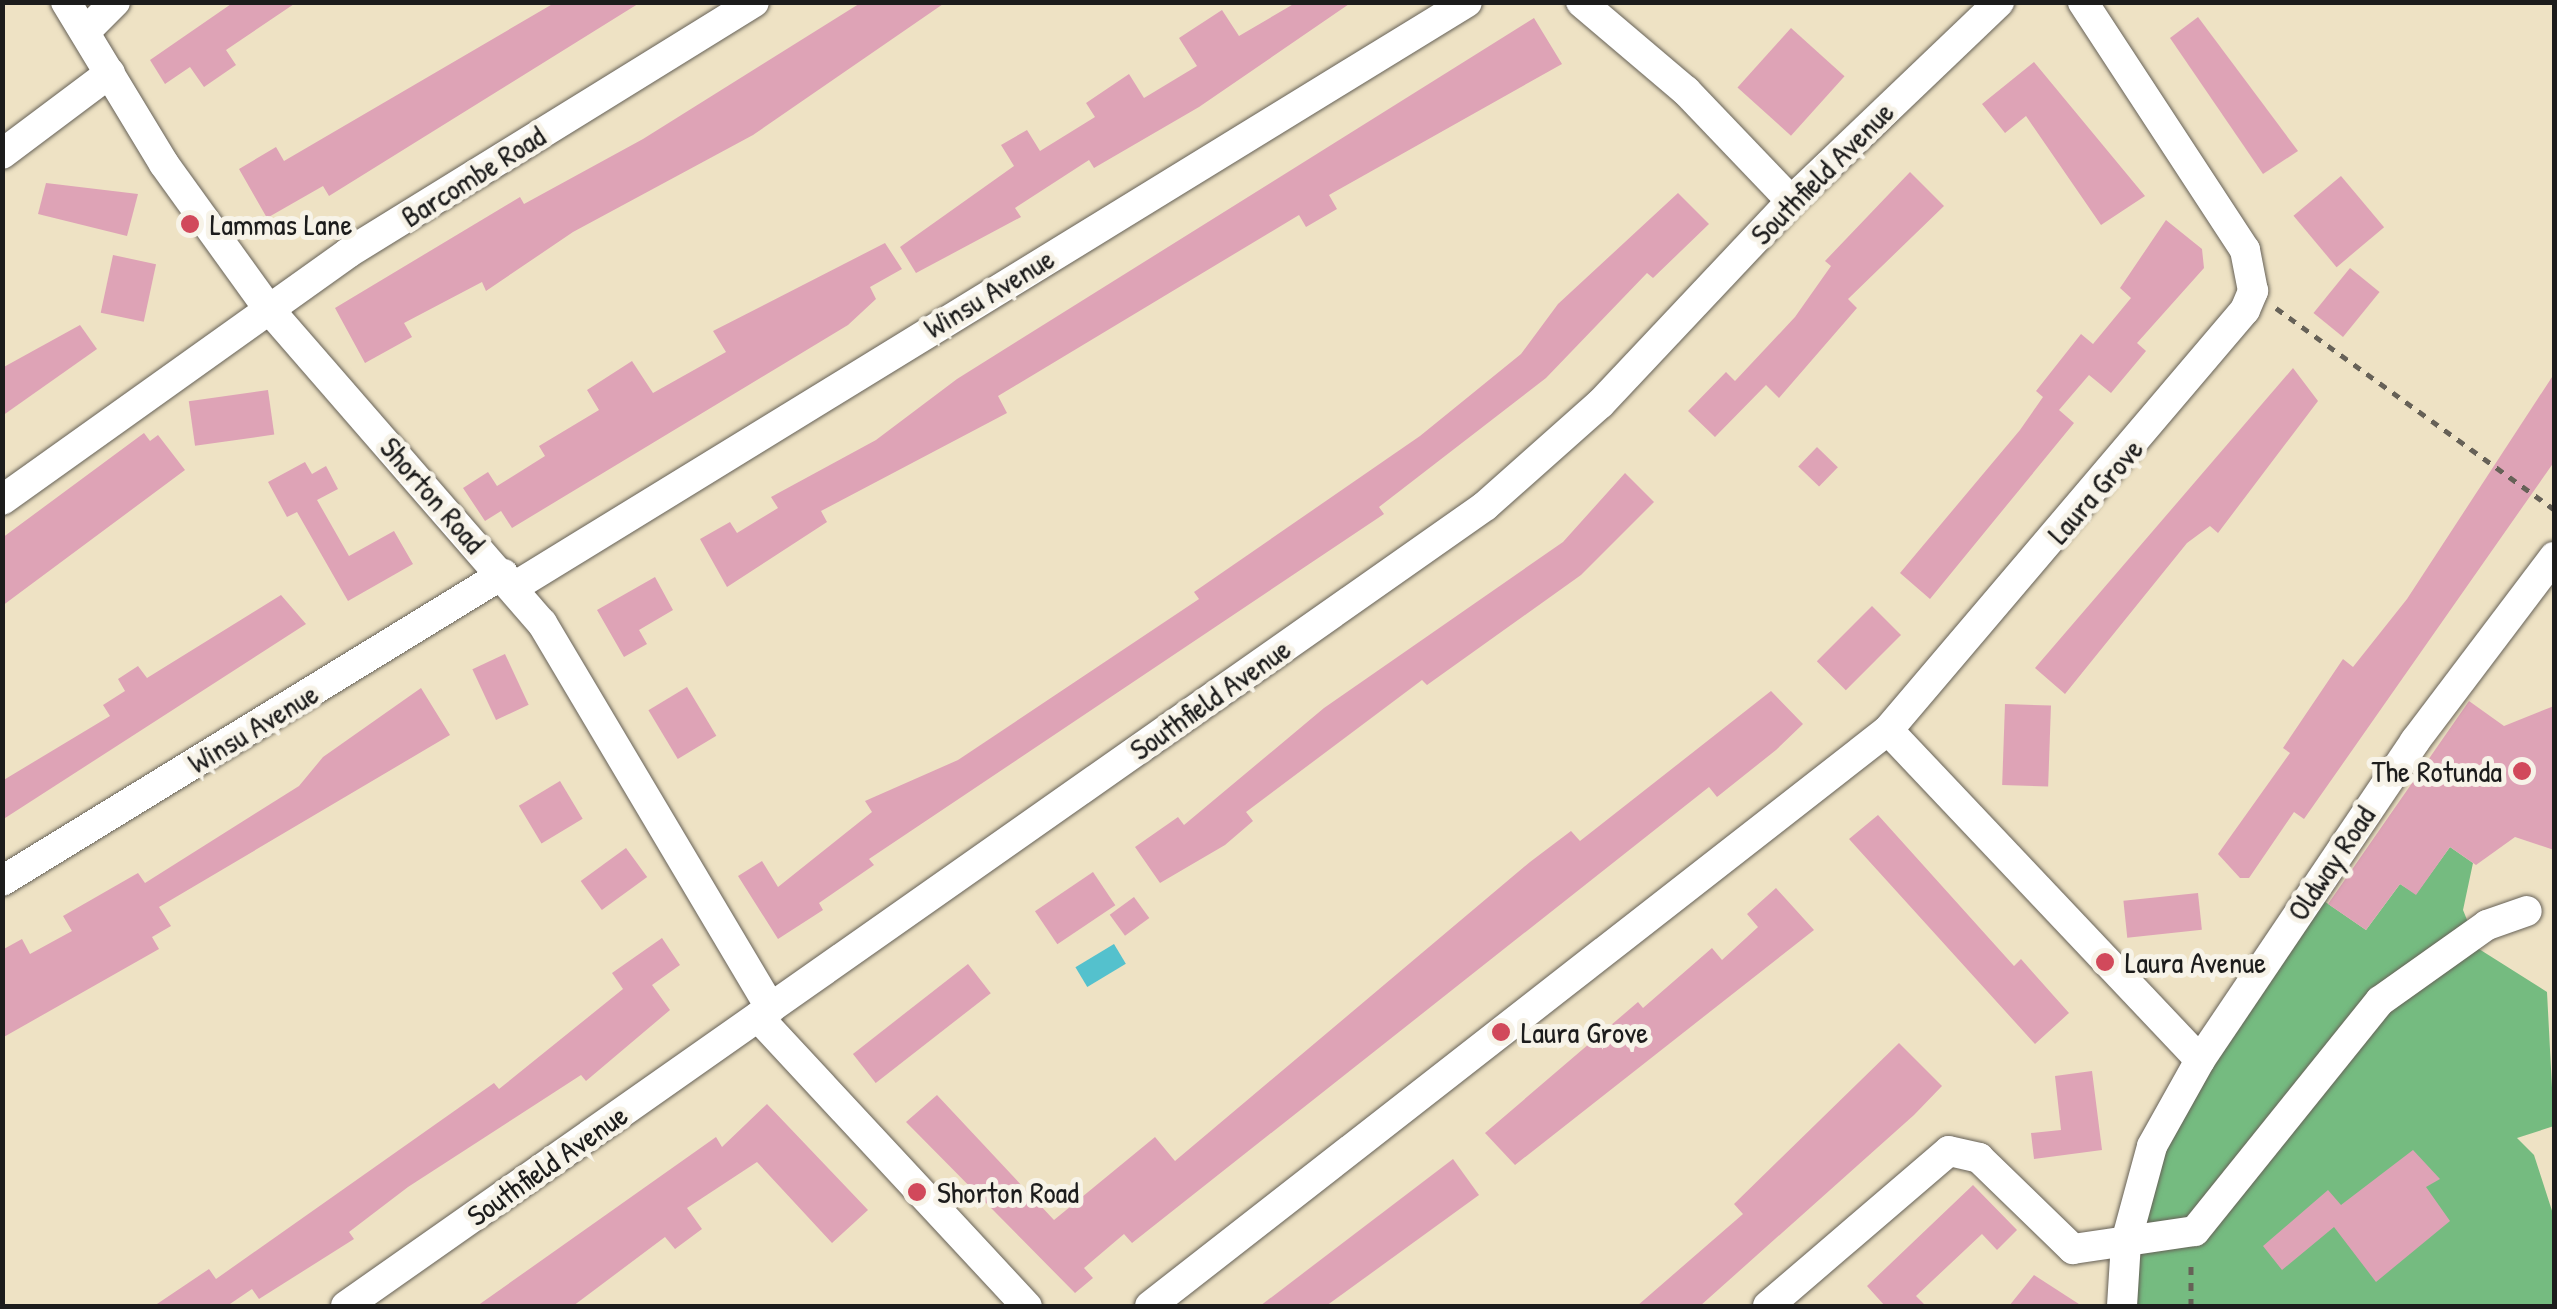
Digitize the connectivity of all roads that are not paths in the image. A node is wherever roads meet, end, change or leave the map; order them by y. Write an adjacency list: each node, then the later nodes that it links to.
1 (66, 2): 8 (street, Shorton Road)
2 (115, 2): 8 (street)
3 (754, 2): 12 (street, Barcombe Road)
4 (1467, 2): 15 (street, Winsu Avenue)
5 (1581, 2): 11 (street)
6 (1999, 2): 11 (street, Southfield Avenue)
7 (2083, 2): 16 (street, Laura Grove)
8 (86, 31): 9 (street, Shorton Road)
9 (110, 73): 10 (street); 12 (street, Shorton Road)
10 (2, 154)
11 (1791, 200): 19 (street, Southfield Avenue)
12 (267, 307): 13 (street, Barcombe Road); 15 (street, Shorton Road)
13 (2, 500)
14 (2553, 562): 20 (street, Oldway Road)
15 (508, 580): 17 (street, Winsu Avenue); 19 (street, Shorton Road)
16 (1888, 730): 20 (street); 24 (street, Laura Grove)
17 (2, 881)
18 (2527, 911): 21 (street)
19 (764, 1012): 22 (street, Southfield Avenue); 23 (street, Shorton Road)
20 (2200, 1060): 21 (street, Oldway Road)
21 (2126, 1242): 25 (street); 26 (street, Oldway Road)
22 (346, 1306)
23 (1026, 1306)
24 (1150, 1306)
25 (1768, 1306)
26 (2122, 1306)

